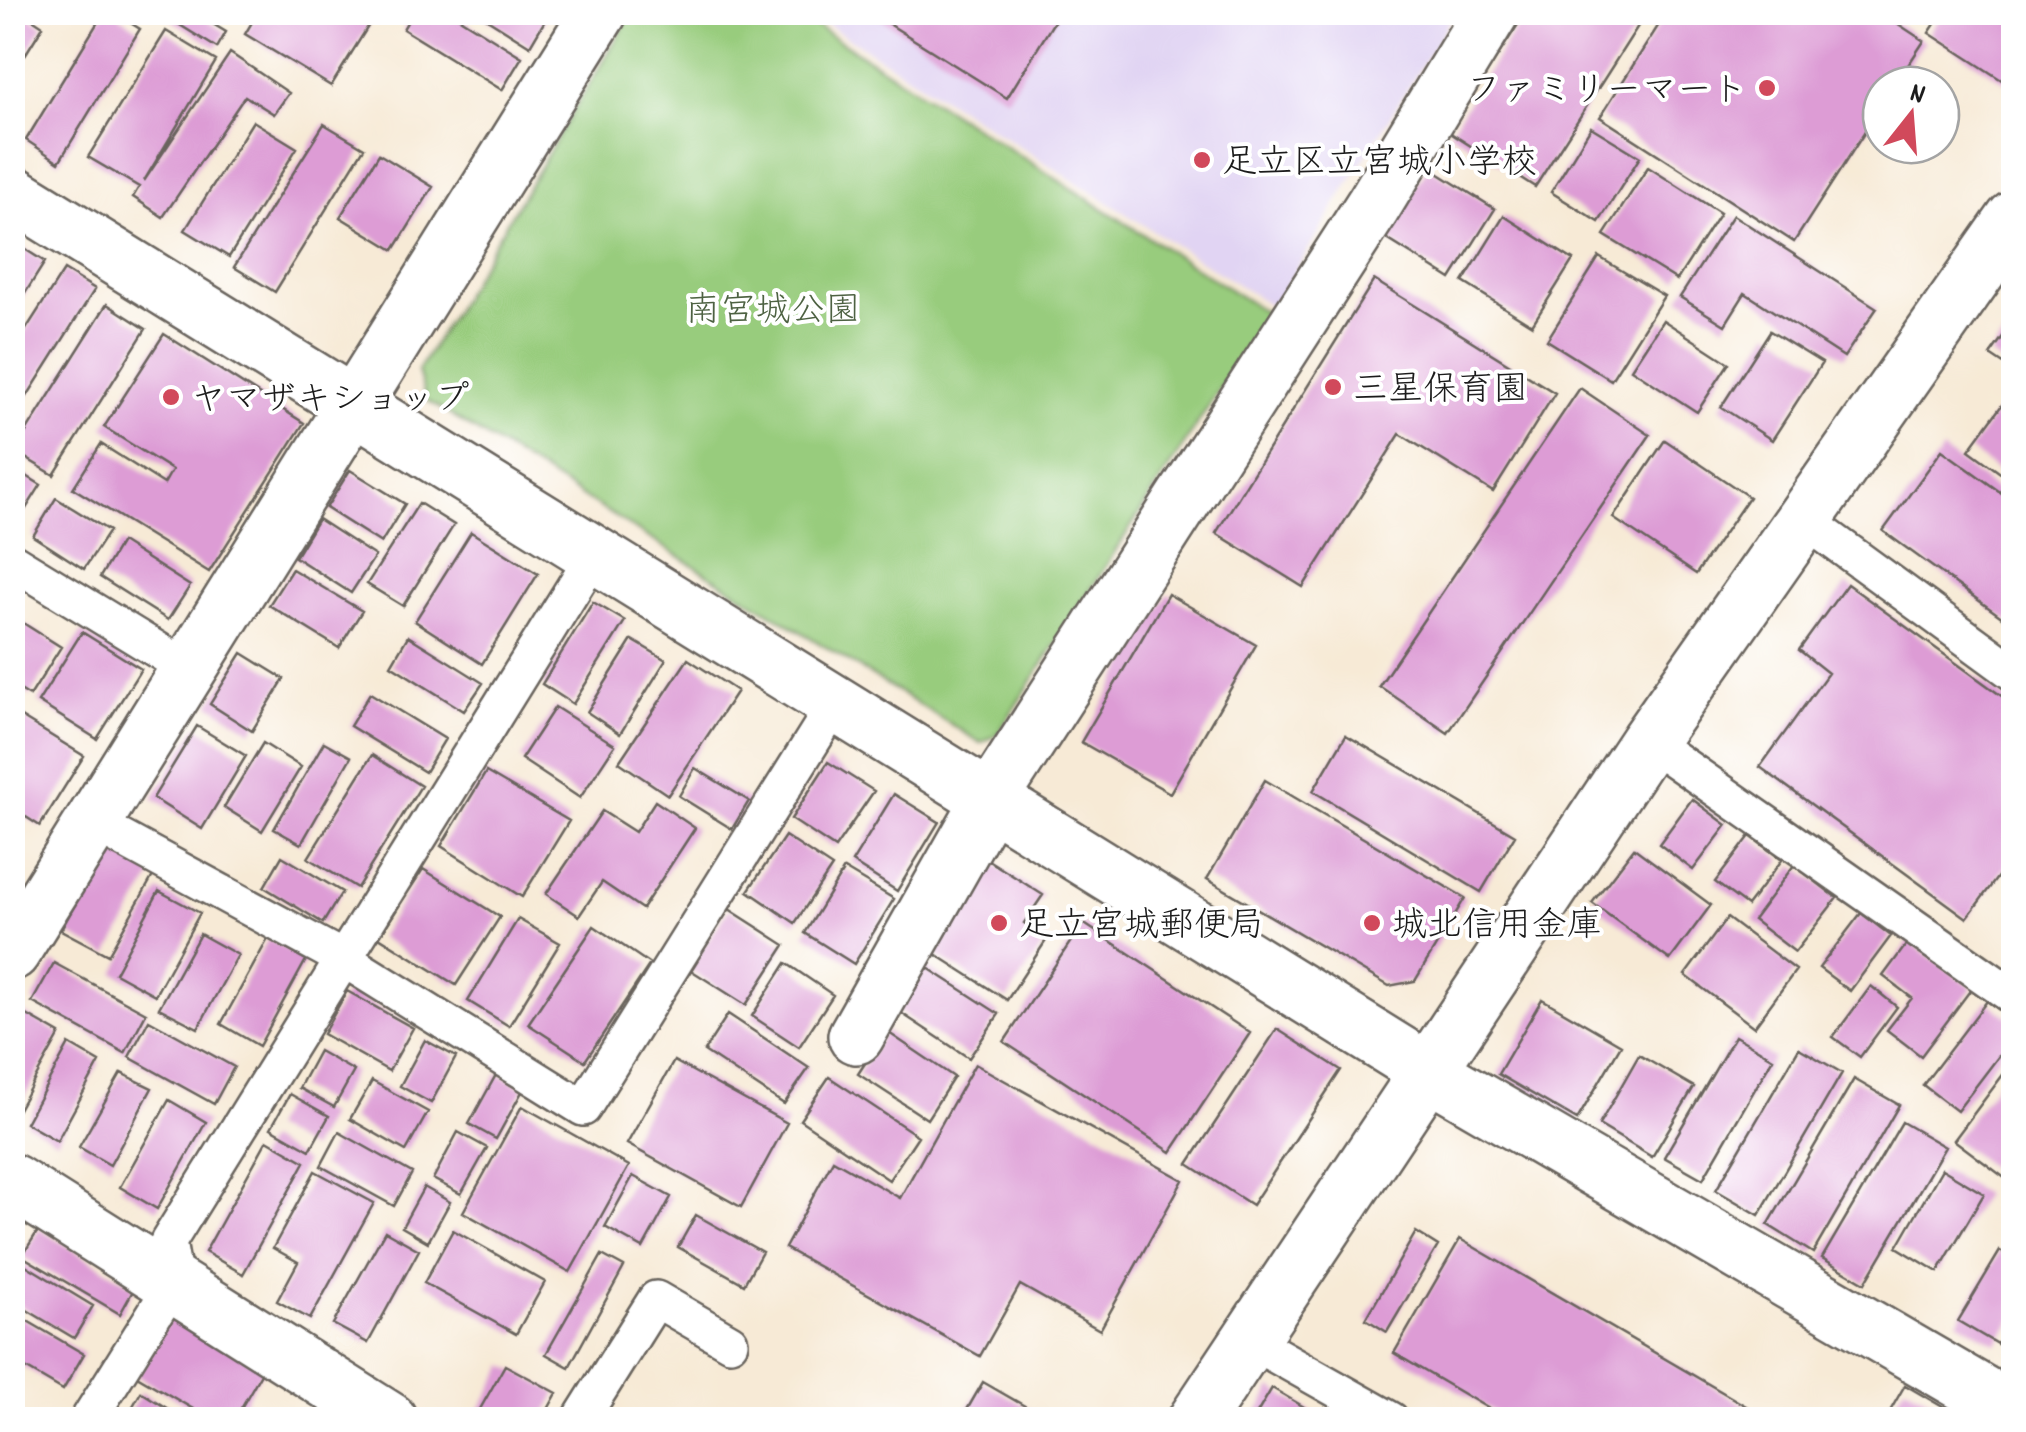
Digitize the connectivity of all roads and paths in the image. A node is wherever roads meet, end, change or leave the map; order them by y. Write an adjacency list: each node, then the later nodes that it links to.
1 (1491, 12): 13 (street)
2 (591, 15): 5 (street)
3 (13, 193): 5 (street)
4 (2014, 219): 6 (street)
5 (355, 404): 7 (street); 9 (street)
6 (1802, 518): 10 (lane); 12 (street)
7 (596, 552): 11 (street); 16 (lane)
8 (12, 561): 9 (lane)
9 (190, 670): 14 (street)
10 (2014, 673)
11 (836, 703): 13 (street); 16 (lane)
12 (1648, 741): 17 (lane); 19 (street)
13 (991, 798): 18 (street); 19 (street)
14 (92, 823): 15 (street); 16 (lane)
15 (12, 952)
16 (342, 958): 21 (lane)
17 (2014, 998)
18 (856, 1036)
19 (1431, 1073): 22 (street); 24 (street)
20 (12, 1182): 21 (street)
21 (175, 1281): 25 (lane); 26 (street)
22 (1249, 1340): 28 (street); 29 (lane)
23 (730, 1342): 27 (lane)
24 (2014, 1412)
25 (88, 1420)
26 (389, 1420)
27 (580, 1420)
28 (1196, 1420)
29 (1391, 1420)

